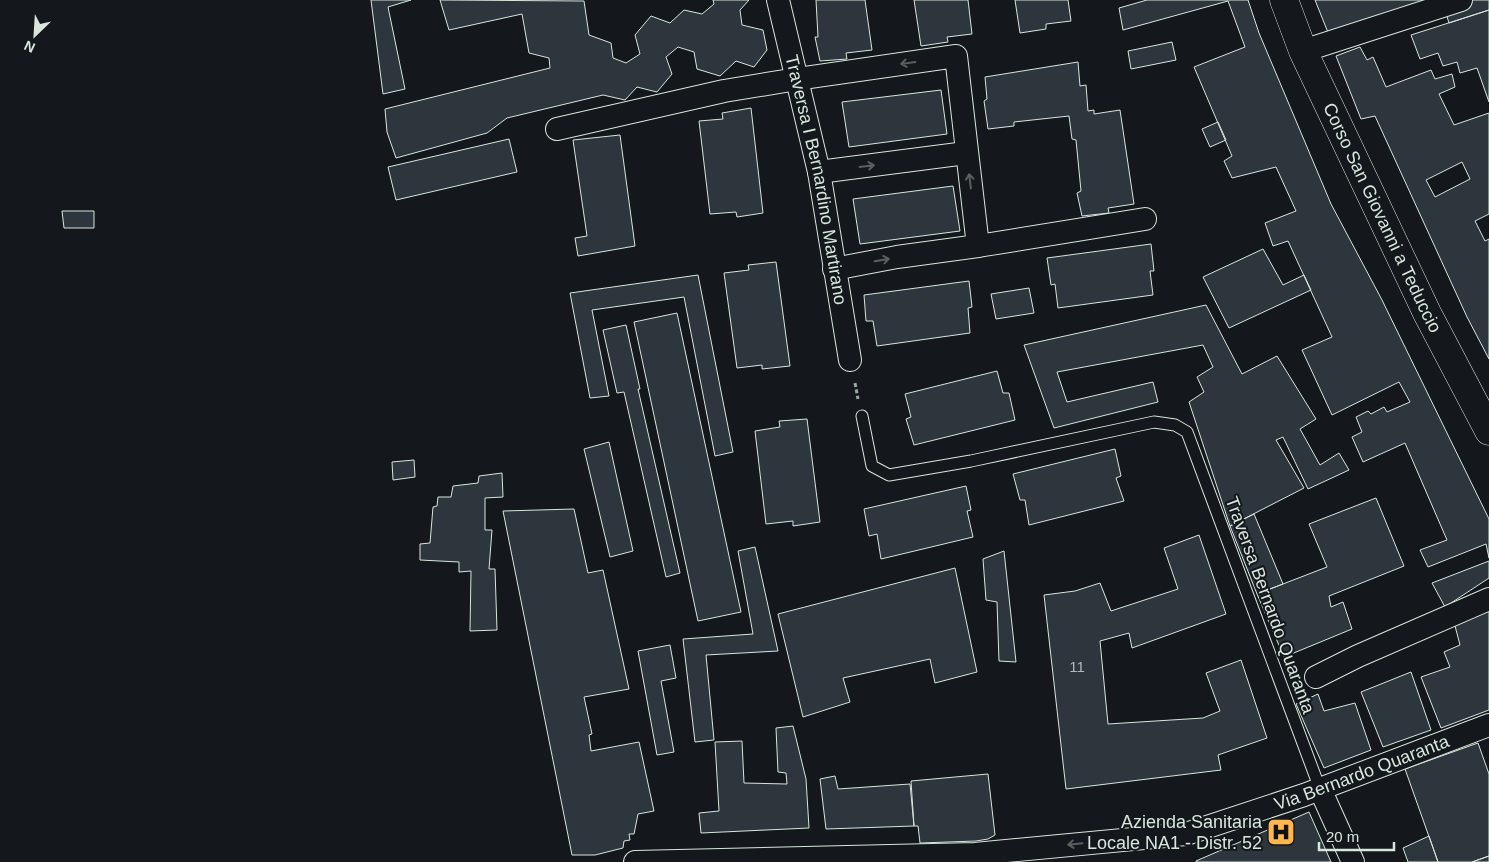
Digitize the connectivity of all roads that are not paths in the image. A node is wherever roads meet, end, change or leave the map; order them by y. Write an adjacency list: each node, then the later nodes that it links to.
1 (778, 0): 5 (street, Traversa I Bernardino Martirano)
2 (1284, 0): 4 (main road, Corso San Giovanni a Teduccio)
3 (1461, 0): 4 (street)
4 (1303, 51): 14 (main road, Corso San Giovanni a Teduccio)
5 (797, 78): 6 (street); 7 (street, one-way to 5); 8 (street, Traversa I Bernardino Martirano)
6 (557, 129)
7 (966, 154): 8 (street, one-way to 7); 10 (street, one-way to 7)
8 (819, 172): 11 (street, Traversa I Bernardino Martirano)
9 (1145, 220): 10 (street)
10 (978, 246): 11 (street, one-way to 10)
11 (834, 269): 12 (street, Traversa I Bernardino Martirano)
12 (850, 360)
13 (862, 416): 18 (lane, Traversa Bernardo Quaranta)
14 (1489, 431)
15 (1489, 599): 16 (street)
16 (1316, 677)
17 (1489, 725): 18 (street, Via Bernardo Quaranta)
18 (1320, 789): 19 (street, Via Bernardo Quaranta, one-way to 19); 21 (street)
19 (977, 858): 20 (street, Via Bernardo Quaranta)
20 (635, 862)
21 (1352, 862)

